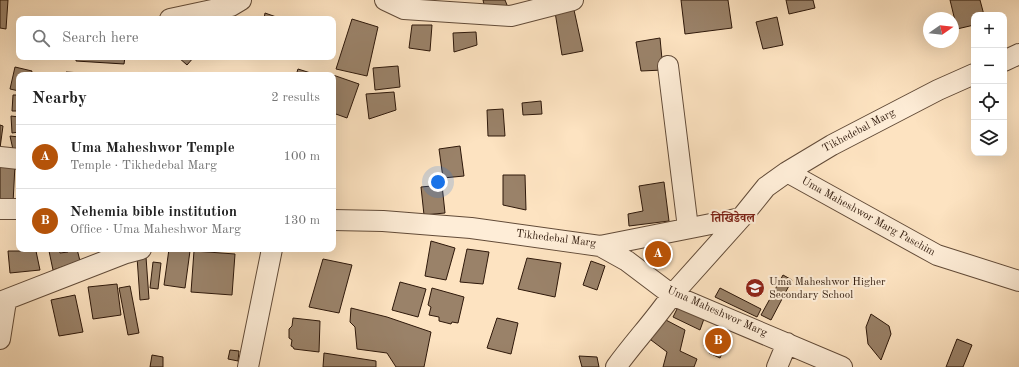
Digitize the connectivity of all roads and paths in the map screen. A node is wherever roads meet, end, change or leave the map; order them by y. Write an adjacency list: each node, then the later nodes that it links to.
1 (241, 0): 4 (street)
2 (385, 0): 3 (street)
3 (573, 0)
4 (184, 16)
5 (1019, 54): 6 (street)
6 (1007, 60)
7 (668, 66): 16 (street)
8 (971, 75): 11 (street, Tikhedebal Marg)
9 (0, 157): 10 (street)
10 (16, 159)
11 (787, 172): 14 (street, Tikhedebal Marg); 20 (street, Uma Maheshwor Marg Paschim)
12 (16, 208): 13 (street)
13 (0, 209)
14 (741, 218): 16 (street, Tikhedebal Marg); 21 (street)
15 (336, 220): 17 (street, Tikhedebal Marg)
16 (688, 228): 17 (street, Tikhedebal Marg)
17 (600, 246): 21 (street, Uma Maheshwor Marg)
18 (132, 252): 22 (street)
19 (271, 252): 25 (street)
20 (1019, 281)
21 (672, 295): 24 (street, Uma Maheshwor Marg); 26 (street)
22 (3, 301): 23 (street)
23 (0, 339)
24 (787, 343): 27 (street); 28 (street, Uma Maheshwor Marg)
25 (248, 367)
26 (616, 367)
27 (777, 367)
28 (842, 367)

